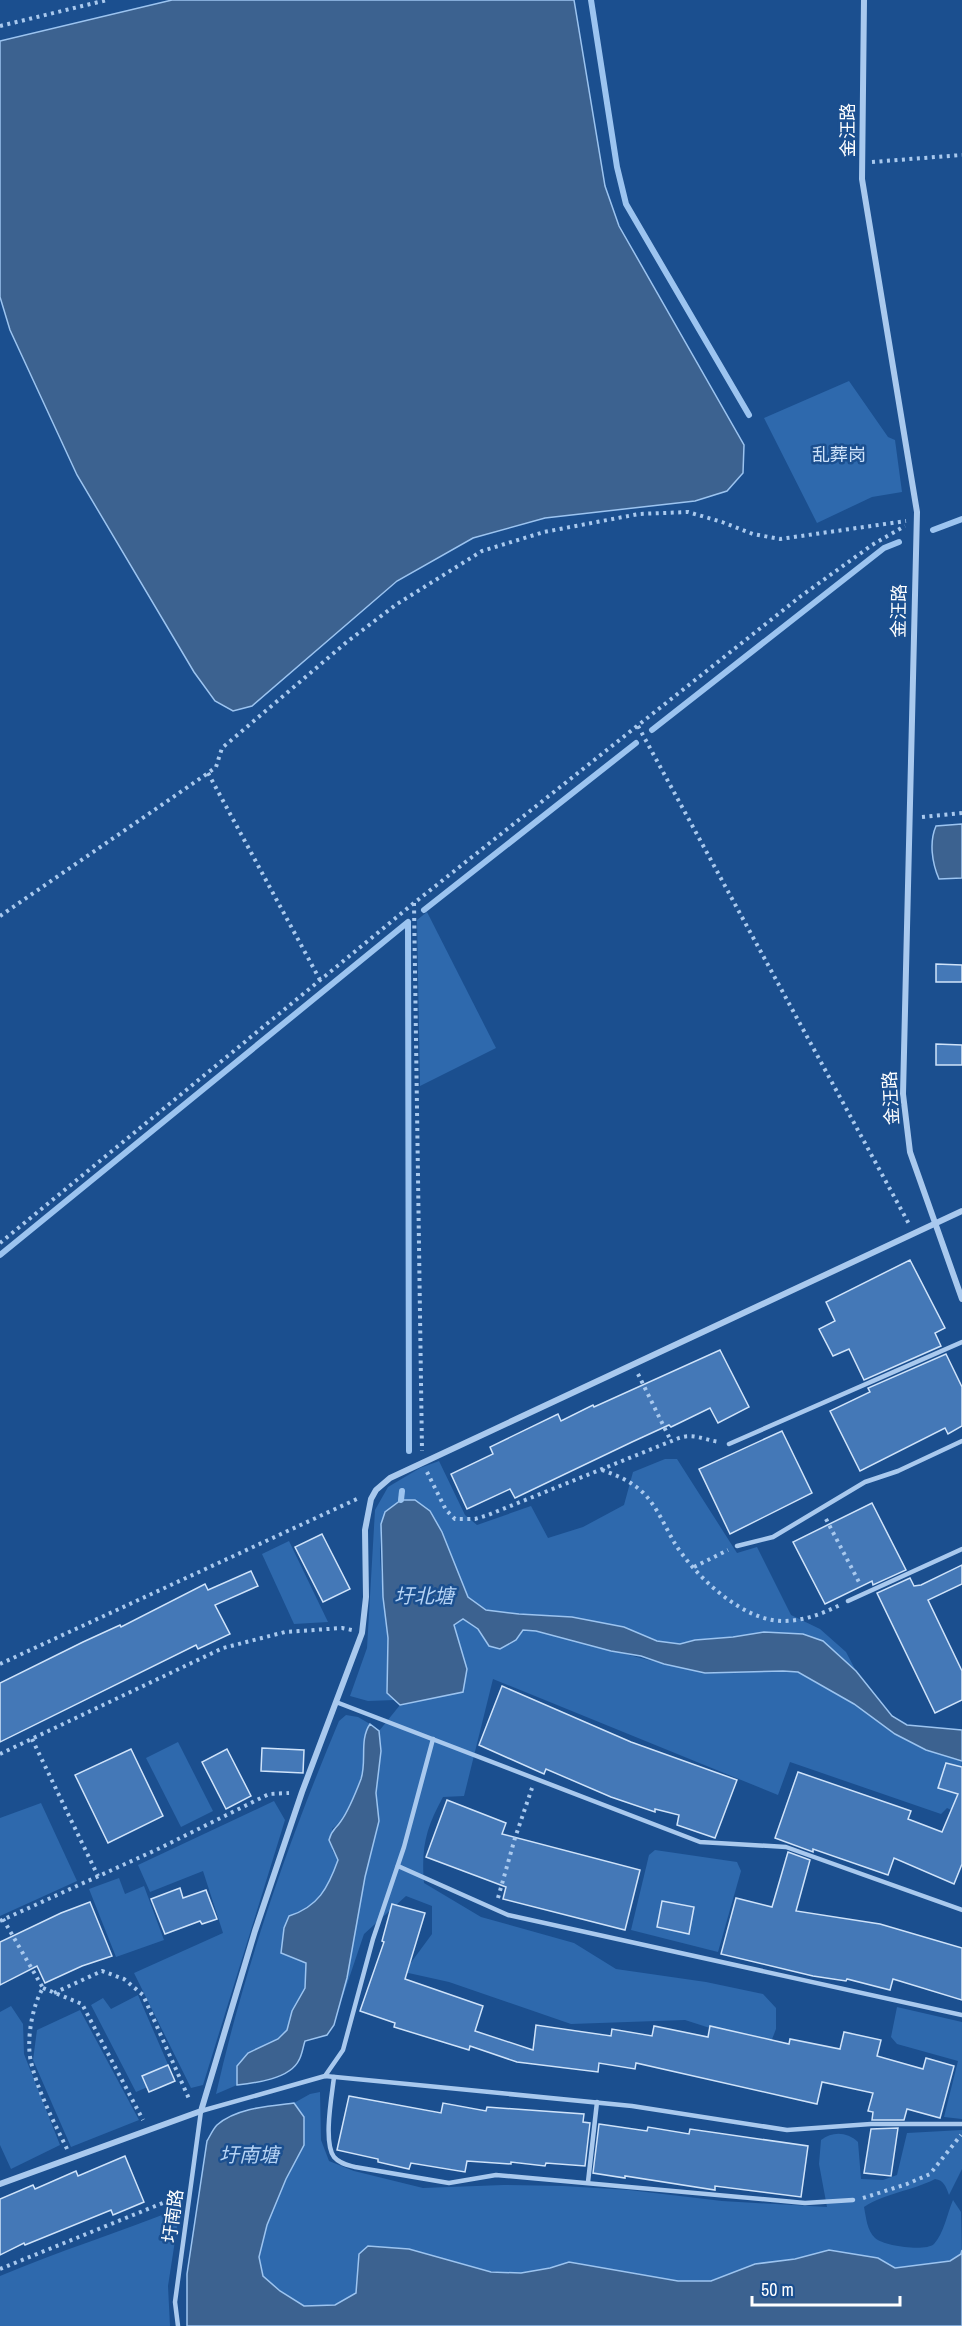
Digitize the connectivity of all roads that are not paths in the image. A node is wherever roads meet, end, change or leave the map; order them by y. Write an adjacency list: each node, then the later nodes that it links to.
1 (864, 0): 3 (street, 金汪路)
2 (962, 1211): 3 (street)
3 (935, 1223): 4 (street, 金汪路); 11 (street)
4 (962, 1299)
5 (962, 1342): 7 (lane)
6 (962, 1442): 8 (lane)
7 (729, 1444)
8 (737, 1546)
9 (962, 1549): 10 (lane)
10 (848, 1601)
11 (336, 1702): 12 (lane); 19 (street)
12 (433, 1739): 13 (lane); 14 (lane)
13 (398, 1866): 15 (lane); 16 (lane)
14 (962, 1910)
15 (962, 2015)
16 (326, 2076): 17 (lane); 19 (lane)
17 (334, 2077): 18 (lane); 21 (lane)
18 (597, 2102): 20 (lane); 21 (lane)
19 (198, 2111): 22 (street); 24 (lane, 圩南路)
20 (962, 2124)
21 (588, 2182): 23 (lane)
22 (0, 2184)
23 (853, 2200)
24 (178, 2326)

